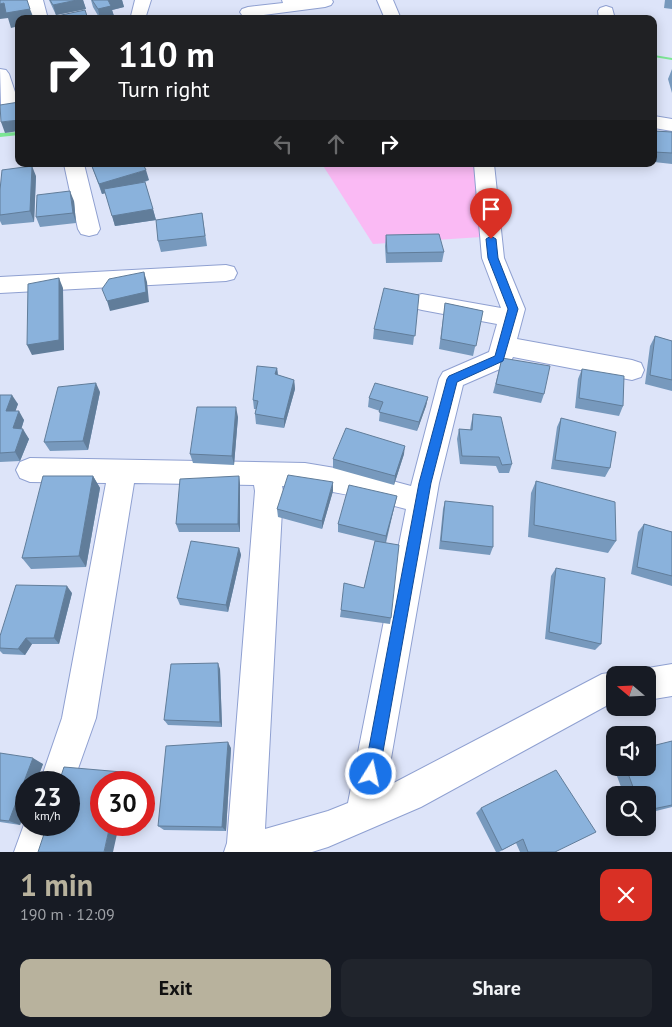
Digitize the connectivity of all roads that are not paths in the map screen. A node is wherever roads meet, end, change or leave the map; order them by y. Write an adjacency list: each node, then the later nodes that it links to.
1 (35, 0): 7 (street)
2 (143, 0): 8 (street)
3 (385, 0): 9 (street)
4 (325, 2): 5 (street)
5 (291, 3): 6 (street)
6 (248, 12)
7 (39, 15)
8 (139, 15)
9 (391, 15)
10 (0, 74): 11 (street)
11 (10, 105)
12 (657, 122): 13 (street)
13 (672, 125)
14 (75, 167): 16 (street)
15 (484, 167): 20 (street)
16 (89, 229)
17 (226, 274): 18 (street)
18 (0, 285)
19 (422, 302): 20 (street)
20 (510, 318): 21 (street)
21 (503, 346): 22 (street); 26 (street)
22 (632, 370)
23 (30, 470): 24 (street)
24 (122, 471): 25 (street); 30 (street)
25 (266, 473): 26 (street); 34 (street)
26 (421, 501): 31 (street)
27 (672, 680): 28 (street)
28 (656, 683)
29 (606, 689): 31 (street)
30 (61, 771)
31 (364, 813): 34 (street)
32 (38, 836): 33 (street)
33 (32, 852)
34 (243, 852)

